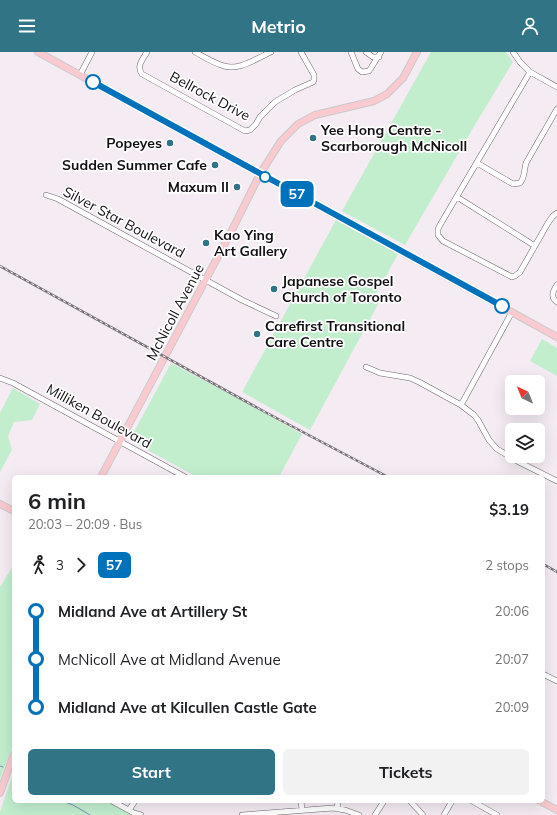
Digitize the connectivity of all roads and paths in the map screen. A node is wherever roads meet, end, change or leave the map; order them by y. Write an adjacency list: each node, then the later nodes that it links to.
1 (38, 52): 14 (main road)
2 (92, 52): 14 (street)
3 (147, 52): 6 (street, Bellrock Drive)
4 (196, 52): 11 (street)
5 (271, 52): 11 (street)
6 (301, 52)
7 (351, 52): 12 (street)
8 (366, 52): 12 (street)
9 (417, 52): 18 (main road, McNicoll Avenue)
10 (513, 52): 13 (street)
11 (262, 54)
12 (380, 54)
13 (530, 72): 15 (street); 17 (street)
14 (80, 74): 18 (main road)
15 (557, 87)
16 (557, 109): 17 (street)
17 (477, 163): 20 (street)
18 (260, 174): 23 (main road, McNicoll Avenue); 26 (main road)
19 (46, 195): 23 (street, Silver Star Boulevard)
20 (457, 197): 22 (street); 22 (street)
21 (557, 213): 22 (street)
22 (535, 246)
23 (206, 280): 27 (street, Silver Star Boulevard); 32 (main road, McNicoll Avenue)
24 (557, 285): 25 (street)
25 (557, 302)
26 (512, 312): 28 (main road); 31 (street)
27 (276, 316)
28 (557, 337)
29 (366, 366): 31 (street)
30 (0, 378): 32 (street, Milliken Boulevard)
31 (461, 405): 35 (street)
32 (120, 442): 33 (main road, McNicoll Avenue); 34 (street, Milliken Boulevard)
33 (102, 475)
34 (181, 475)
35 (557, 481)
36 (0, 504): 37 (main road)
37 (12, 510)
38 (545, 676): 39 (street)
39 (557, 682)
40 (12, 761): 41 (main road)
41 (0, 793)
42 (116, 803): 52 (street)
43 (133, 803): 52 (street)
44 (301, 803): 53 (street)
45 (338, 803): 51 (street)
46 (383, 803): 58 (street)
47 (412, 803): 59 (street)
48 (451, 803): 60 (street)
49 (476, 803): 61 (street)
50 (544, 803): 54 (main road)
51 (337, 808): 53 (street); 57 (street)
52 (129, 810): 55 (street)
53 (302, 810): 56 (street)
54 (557, 810)
55 (141, 815)
56 (242, 815)
57 (359, 815)
58 (375, 815)
59 (423, 815)
60 (444, 815)
61 (497, 815)

